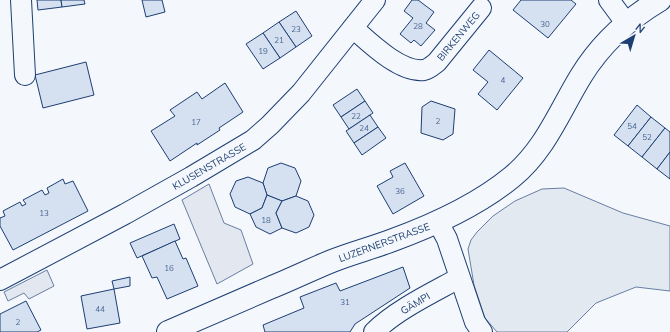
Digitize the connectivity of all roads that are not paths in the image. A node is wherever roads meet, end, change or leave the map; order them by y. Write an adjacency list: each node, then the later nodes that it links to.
1 (21, 0): 8 (street)
2 (375, 0): 7 (street, KLUSENSTRASSE)
3 (609, 0): 6 (street)
4 (660, 0): 6 (main road, LUZERNERSTRASSE)
5 (481, 8): 7 (street, BIRKENWEG)
6 (626, 24): 9 (main road, LUZERNERSTRASSE)
7 (353, 28): 11 (street, KLUSENSTRASSE)
8 (25, 75)
9 (438, 222): 10 (street); 12 (main road, LUZERNERSTRASSE)
10 (459, 278): 13 (street, GÄMPI); 14 (street)
11 (0, 280)
12 (168, 332)
13 (374, 332)
14 (482, 332)

